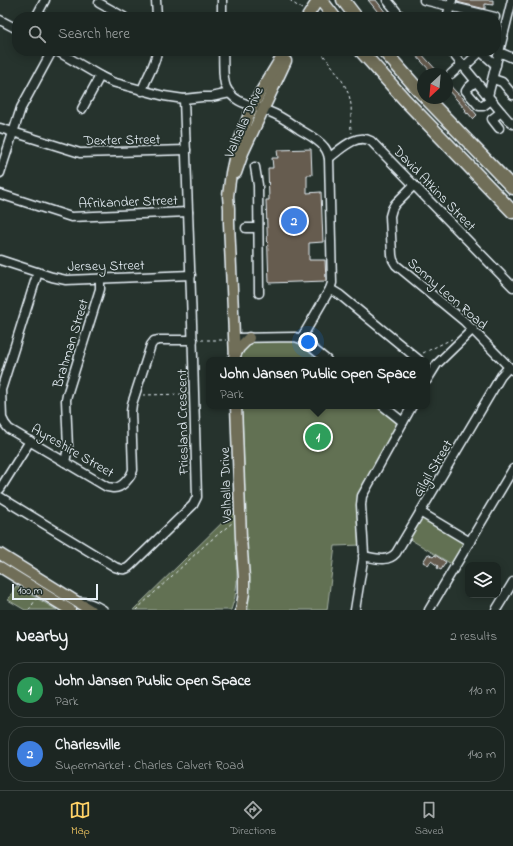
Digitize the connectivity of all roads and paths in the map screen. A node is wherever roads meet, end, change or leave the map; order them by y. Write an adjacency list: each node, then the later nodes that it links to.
1 (45, 0): 13 (street)
2 (156, 0): 15 (street)
3 (222, 0): 16 (street)
4 (290, 0): 17 (path)
5 (318, 0): 18 (main road)
6 (322, 0): 19 (highway)
7 (343, 0): 20 (highway)
8 (387, 0): 21 (street)
9 (424, 0): 12 (street)
10 (512, 0): 25 (street)
11 (99, 3): 14 (street)
12 (451, 3): 22 (street)
13 (39, 12)
14 (115, 12)
15 (157, 12)
16 (222, 12)
17 (304, 12)
18 (309, 12)
19 (330, 12)
20 (352, 12)
21 (397, 12)
22 (479, 12)
23 (501, 18): 25 (street)
24 (0, 20): 26 (street)
25 (507, 20): 27 (street)
26 (12, 26)
27 (501, 44)
28 (501, 53): 42 (street)
29 (49, 56): 62 (street)
30 (66, 56): 46 (street)
31 (156, 56): 51 (street)
32 (223, 56): 50 (street)
33 (282, 56): 56 (main road, Valhalla Drive)
34 (288, 56): 56 (main road, Valhalla Drive)
35 (324, 56): 63 (path)
36 (366, 56): 72 (highway)
37 (389, 56): 49 (highway)
38 (455, 56): 44 (street)
39 (475, 56): 44 (street)
40 (486, 56): 43 (street)
41 (498, 56): 43 (street)
42 (513, 58)
43 (496, 65): 47 (street)
44 (463, 66): 45 (street); 48 (street)
45 (453, 73)
46 (100, 76): 51 (street); 57 (street)
47 (493, 78): 52 (street); 53 (street)
48 (476, 81): 53 (street); 53 (street)
49 (417, 87)
50 (228, 90): 54 (street); 56 (street)
51 (142, 91): 54 (street)
52 (513, 95)
53 (490, 98): 58 (street)
54 (184, 99): 64 (street, Friesland Crescent)
55 (432, 104): 69 (highway)
56 (258, 108): 65 (street); 84 (main road, Valhalla Drive)
57 (82, 109)
58 (501, 112): 59 (street); 61 (street)
59 (513, 124)
60 (0, 128): 62 (street, Dexter Street)
61 (499, 128)
62 (13, 132): 64 (street, Dexter Street); 67 (street)
63 (356, 140): 65 (street); 68 (street, David Atkins Street)
64 (186, 150): 71 (street, Friesland Crescent)
65 (329, 158): 80 (street)
66 (255, 166): 74 (street)
67 (0, 173)
68 (414, 186): 79 (street, David Atkins Street); 82 (street, Sonny Leon Road)
69 (513, 188)
70 (0, 194): 71 (street, Afrikander Street)
71 (188, 212): 77 (street, Friesland Crescent)
72 (513, 212)
73 (246, 228): 74 (street)
74 (258, 228): 81 (street)
75 (0, 260): 76 (street, Jersey Street)
76 (38, 272): 78 (street, Jersey Street); 101 (street, Ayreshire Street)
77 (191, 276): 78 (street, Jersey Street); 86 (street, Friesland Crescent)
78 (100, 279): 102 (street, Brahman Street)
79 (513, 287)
80 (330, 289): 85 (street); 91 (street)
81 (259, 293)
82 (473, 329): 87 (street); 94 (street, Sonny Leon Road)
83 (249, 338): 84 (street); 85 (street); 89 (main road)
84 (230, 339): 86 (path); 88 (main road, Valhalla Drive)
85 (301, 339): 90 (street)
86 (193, 340): 95 (street, Friesland Crescent); 96 (street, Ayreshire Street)
87 (460, 342): 92 (path); 93 (street)
88 (234, 357)
89 (235, 357)
90 (322, 357)
91 (416, 357)
92 (419, 357)
93 (430, 369)
94 (511, 369): 106 (street, Gilgil Street)
95 (194, 394): 96 (path); 105 (street, Friesland Crescent)
96 (134, 395): 102 (street, Ayreshire Street)
97 (236, 409): 111 (main road, Valhalla Drive)
98 (387, 409): 100 (street)
99 (410, 409): 100 (street)
100 (403, 422): 110 (street)
101 (30, 441): 102 (street, Ayreshire Street); 104 (street)
102 (65, 462)
103 (513, 469): 108 (street)
104 (0, 489)
105 (0, 497)
106 (420, 512): 108 (street); 110 (street, Gilgil Street)
107 (234, 522): 119 (path)
108 (470, 542): 123 (street)
109 (0, 554): 115 (main road)
110 (364, 556): 122 (street)
111 (242, 563): 120 (main road, Valhalla Drive); 121 (main road, Valhalla Drive)
112 (0, 567): 115 (main road)
113 (513, 582): 124 (street)
114 (37, 597): 116 (path)
115 (74, 606): 117 (main road); 118 (street)
116 (29, 610)
117 (90, 610)
118 (102, 610)
119 (136, 610)
120 (236, 610)
121 (242, 610)
122 (355, 610)
123 (429, 610)
124 (496, 610)

